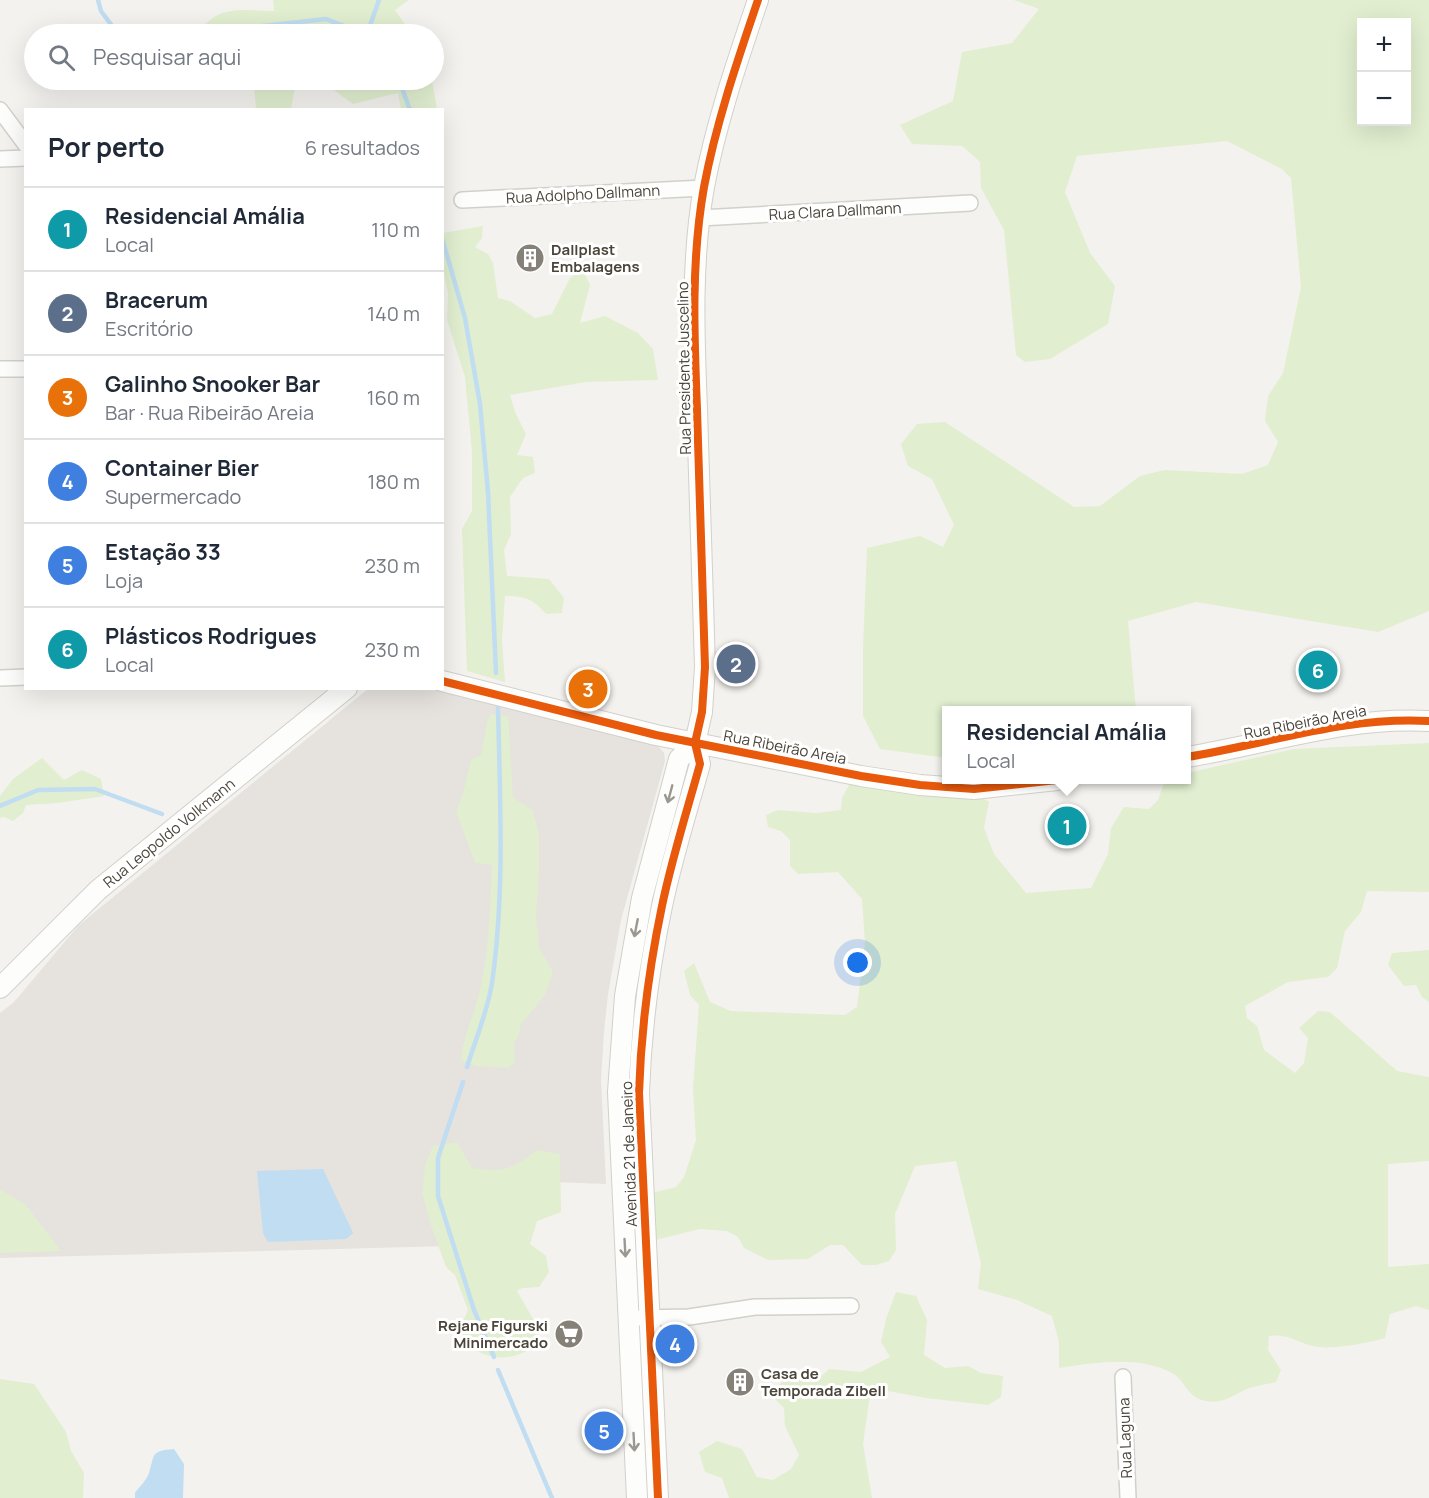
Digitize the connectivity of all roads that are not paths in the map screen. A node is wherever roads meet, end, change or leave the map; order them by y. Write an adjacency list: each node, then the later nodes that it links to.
1 (758, 0): 6 (street, Rua Presidente Juscelino)
2 (0, 110): 3 (street)
3 (24, 142)
4 (24, 158): 5 (street)
5 (0, 159)
6 (704, 188): 7 (street, Rua Adolpho Dallmann); 9 (street, Rua Presidente Juscelino)
7 (462, 200)
8 (970, 203): 9 (street, Rua Clara Dallmann)
9 (700, 218): 17 (street, Rua Presidente Juscelino)
10 (0, 369): 11 (street)
11 (24, 369)
12 (24, 677): 13 (street)
13 (0, 678)
14 (444, 681): 17 (street, Rua Ribeirão Areia)
15 (345, 690): 20 (street, Rua Leopoldo Volkmann)
16 (1429, 721): 18 (street, Rua Ribeirão Areia)
17 (695, 743): 19 (street, Rua Ribeirão Areia); 21 (street, Avenida 21 de Janeiro, one-way to 21); 22 (street, Avenida 21 de Janeiro)
18 (1191, 756)
19 (1021, 784)
20 (0, 988)
21 (618, 1092): 22 (street); 24 (street, Avenida 21 de Janeiro, one-way to 24)
22 (639, 1093): 25 (street, Avenida 21 de Janeiro)
23 (851, 1306): 25 (street)
24 (628, 1318): 25 (street); 27 (street, Avenida 21 de Janeiro, one-way to 27)
25 (650, 1318): 28 (street, Avenida 21 de Janeiro)
26 (1123, 1377): 29 (street, Rua Laguna)
27 (637, 1498)
28 (658, 1498)
29 (1128, 1498)

